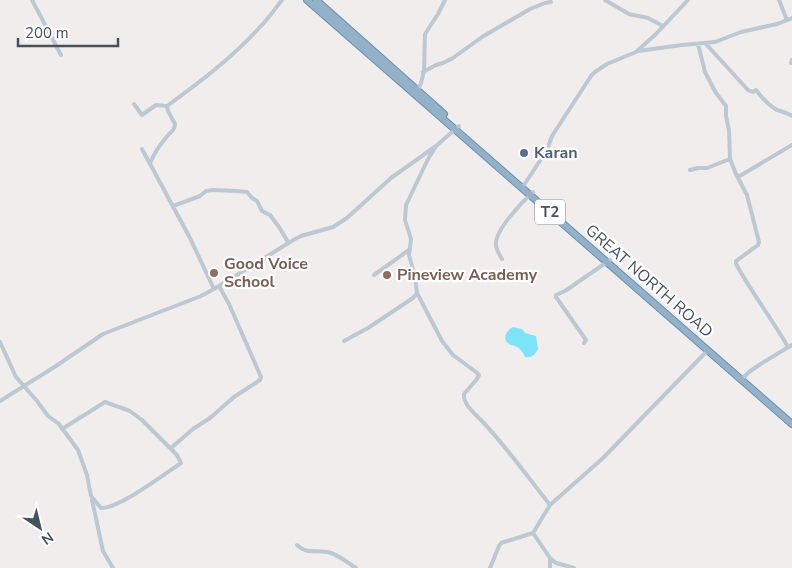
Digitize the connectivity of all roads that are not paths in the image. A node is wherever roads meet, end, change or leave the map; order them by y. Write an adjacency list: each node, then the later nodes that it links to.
1 (32, 0): 15 (street)
2 (282, 0): 19 (street)
3 (307, 0): 17 (highway, GREAT NORTH ROAD / T2)
4 (316, 0): 17 (highway, GREAT NORTH ROAD / T2)
5 (445, 0): 16 (street)
6 (605, 0): 11 (street)
7 (688, 0): 11 (street)
8 (779, 0): 10 (street)
9 (552, 2): 16 (street)
10 (790, 20): 12 (street)
11 (663, 26): 14 (street)
12 (705, 43): 13 (street); 20 (street)
13 (698, 44): 14 (street); 25 (street)
14 (636, 52): 29 (street)
15 (62, 55)
16 (423, 72): 17 (street)
17 (416, 92): 21 (highway, GREAT NORTH ROAD / T2)
18 (134, 104): 19 (street)
19 (167, 106): 26 (street)
20 (792, 116)
21 (457, 128): 23 (street); 29 (highway, GREAT NORTH ROAD / T2)
22 (792, 145): 28 (street)
23 (436, 146): 32 (street); 33 (street)
24 (142, 149): 26 (street)
25 (730, 159): 27 (street); 28 (street)
26 (150, 164): 31 (street)
27 (690, 170)
28 (738, 177): 43 (street)
29 (524, 186): 30 (highway, GREAT NORTH ROAD / T2)
30 (531, 193): 34 (street); 35 (highway, GREAT NORTH ROAD / T2)
31 (173, 206): 32 (street); 38 (street)
32 (288, 242): 37 (street)
33 (409, 250): 36 (street); 39 (street)
34 (502, 259)
35 (609, 261): 42 (street); 44 (highway, GREAT NORTH ROAD / T2)
36 (374, 275)
37 (219, 286): 38 (street); 51 (street)
38 (214, 289): 46 (street)
39 (418, 293): 40 (street); 53 (street)
40 (344, 341)
41 (0, 342): 46 (street)
42 (584, 343)
43 (790, 346): 45 (street)
44 (709, 350): 45 (highway, GREAT NORTH ROAD / T2); 53 (street)
45 (742, 379): 48 (highway, GREAT NORTH ROAD / T2); 49 (highway, GREAT NORTH ROAD / T2)
46 (25, 386): 47 (street); 50 (street)
47 (0, 401)
48 (792, 420)
49 (792, 424)
50 (62, 429): 51 (street); 52 (street)
51 (171, 448): 52 (street)
52 (91, 496): 57 (street)
53 (550, 505): 54 (street)
54 (533, 533): 56 (street); 59 (street)
55 (297, 545): 58 (street)
56 (550, 558): 60 (street); 61 (street)
57 (113, 568)
58 (356, 568)
59 (490, 568)
60 (550, 568)
61 (574, 568)

